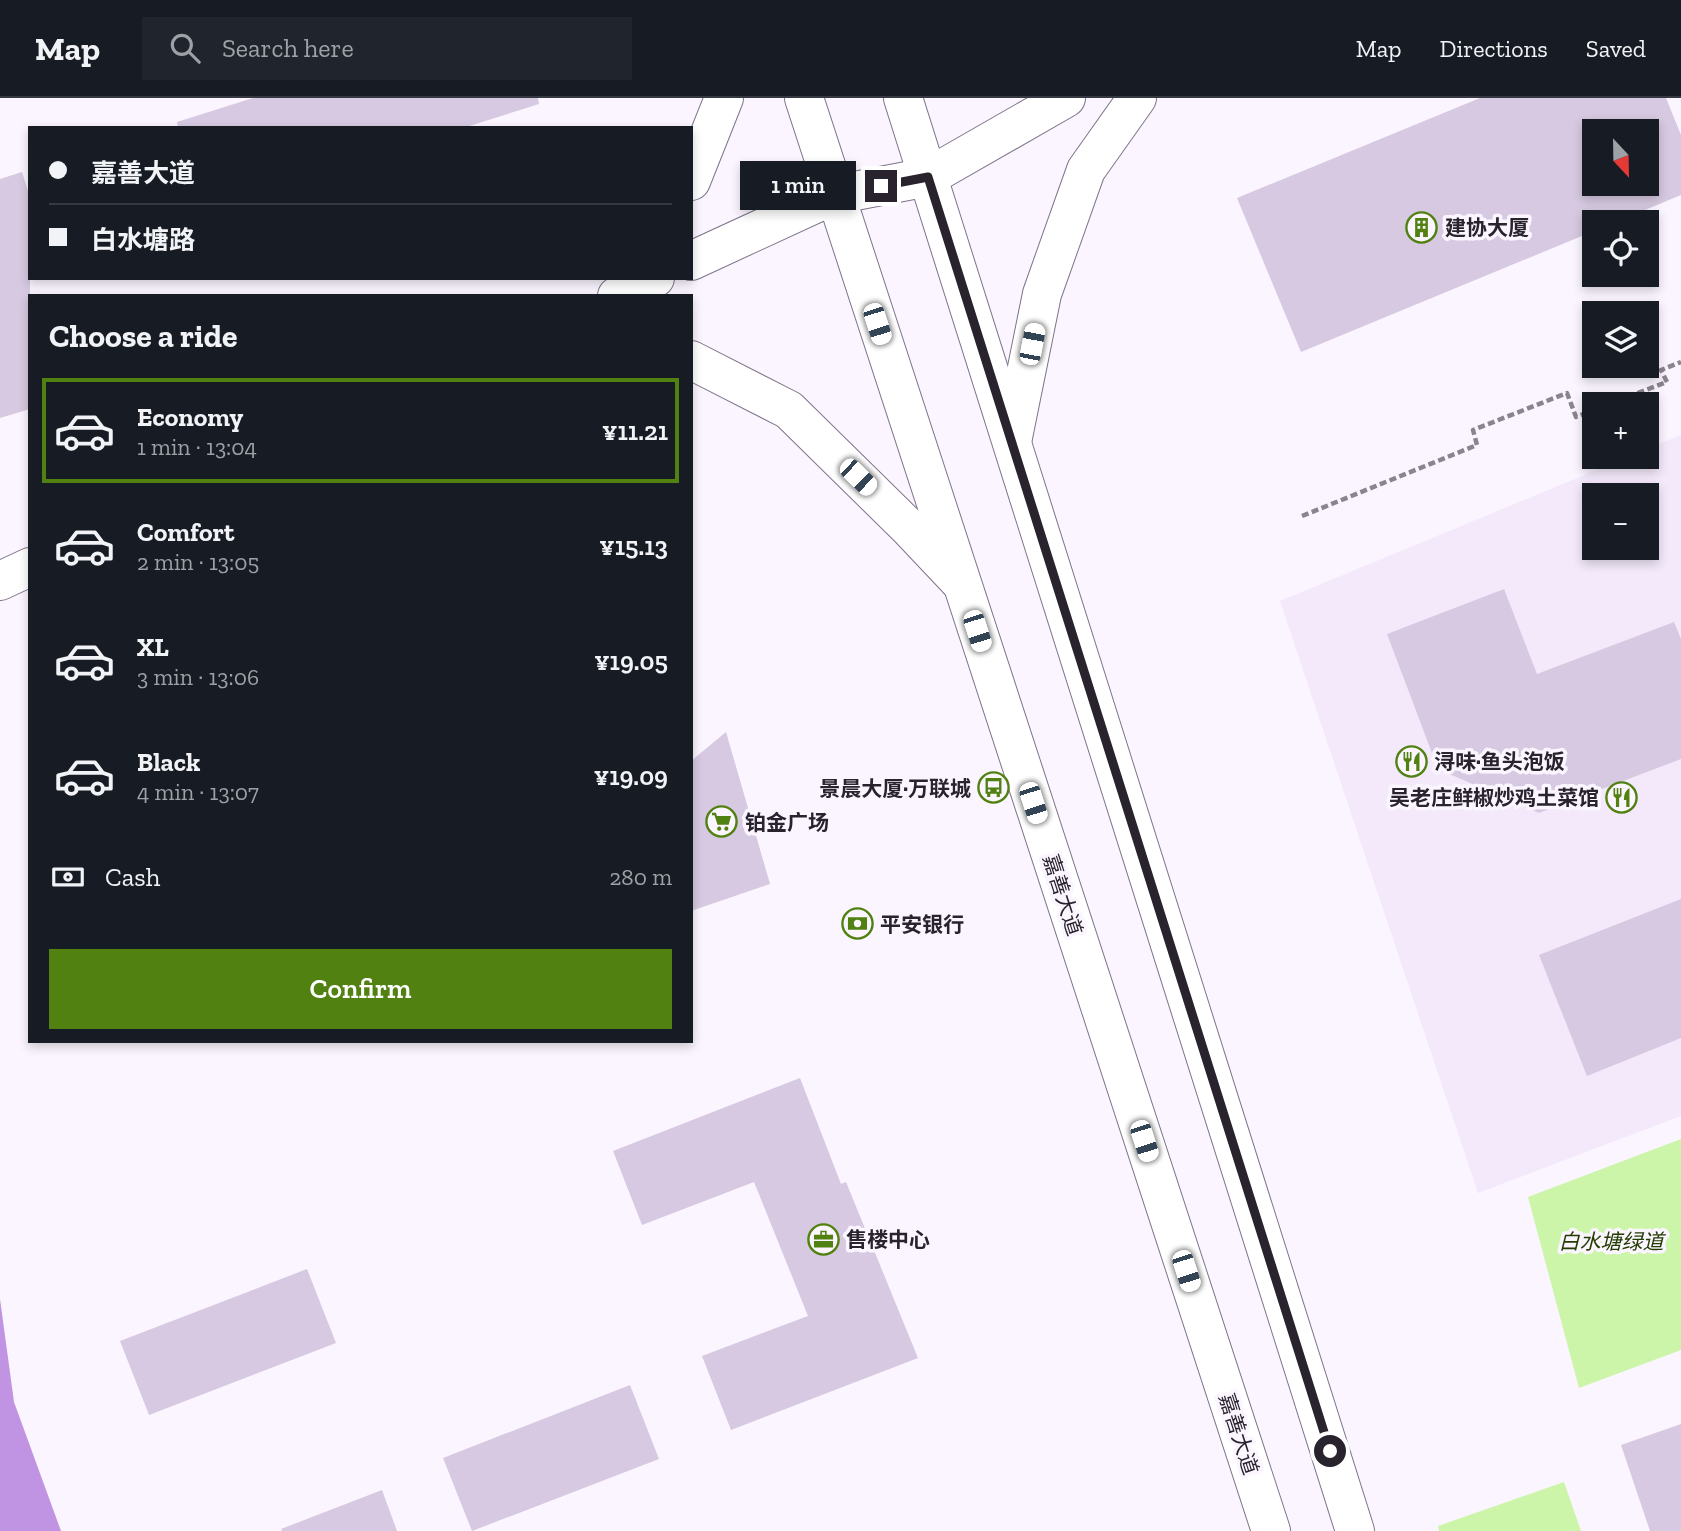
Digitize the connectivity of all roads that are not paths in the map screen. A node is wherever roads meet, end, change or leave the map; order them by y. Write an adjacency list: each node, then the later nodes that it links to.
1 (724, 98): 6 (main road)
2 (804, 98): 8 (main road, 嘉善大道)
3 (903, 98): 7 (main road)
4 (1066, 98): 7 (main road)
5 (1137, 98): 15 (main road)
6 (693, 176)
7 (928, 177): 8 (main road); 15 (main road)
8 (834, 195): 9 (main road); 18 (main road, 嘉善大道)
9 (693, 260)
10 (610, 280): 12 (main road)
11 (651, 280): 13 (main road)
12 (591, 294)
13 (621, 294)
14 (693, 361): 18 (main road)
15 (1012, 442): 20 (main road)
16 (28, 568): 17 (main road)
17 (0, 581)
18 (961, 583): 19 (main road, 嘉善大道)
19 (1271, 1531)
20 (1355, 1531)

